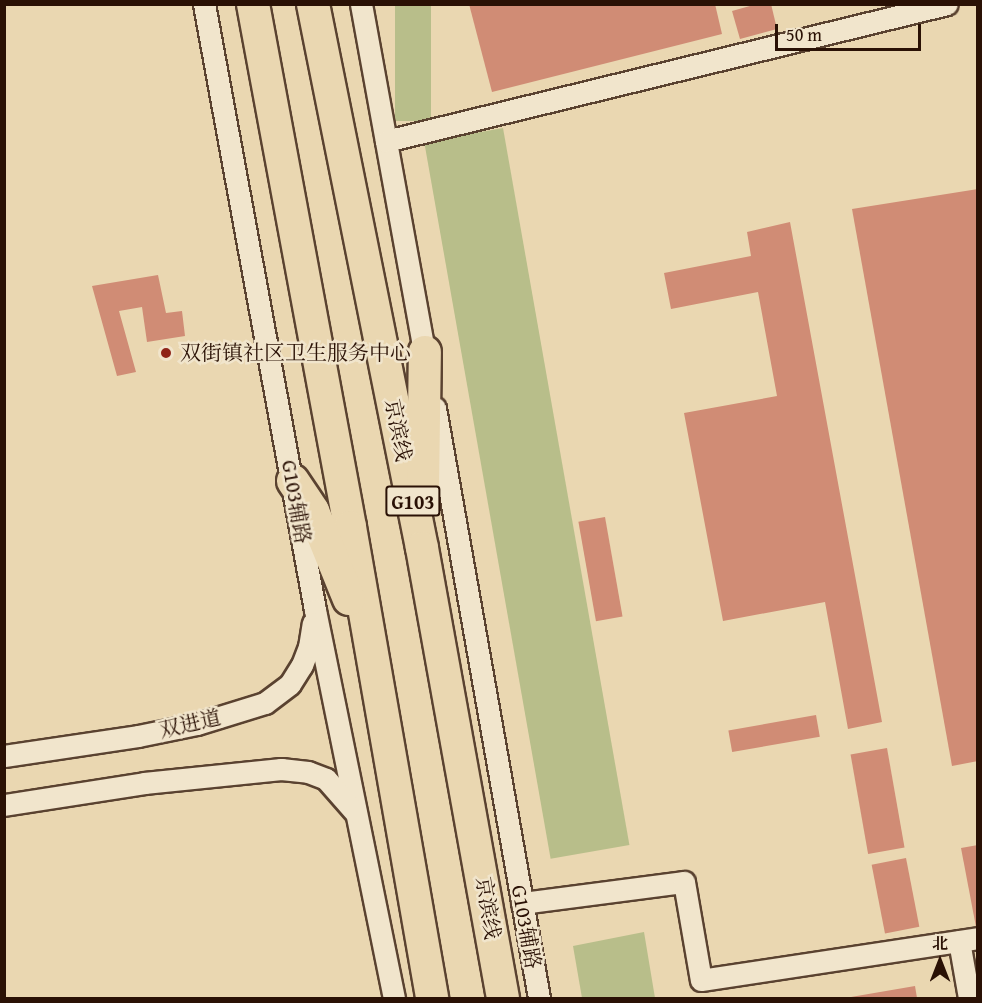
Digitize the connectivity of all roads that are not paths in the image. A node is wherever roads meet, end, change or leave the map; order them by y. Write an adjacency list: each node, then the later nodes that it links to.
1 (204, 4): 8 (street, G103辅路)
2 (254, 4): 11 (highway)
3 (313, 4): 9 (highway, 京滨线 / G103)
4 (361, 4): 6 (street, G103辅路)
5 (947, 4): 6 (street)
6 (386, 141): 7 (street, G103辅路)
7 (425, 352): 9 (highway); 15 (street, G103辅路)
8 (293, 481): 10 (street, G103辅路); 11 (highway)
9 (422, 548): 19 (highway, 京滨线 / G103)
10 (315, 610): 12 (street, 双进道); 14 (street, G103辅路)
11 (370, 652): 18 (highway)
12 (4, 756)
13 (4, 805): 14 (street)
14 (357, 815): 17 (street, G103辅路)
15 (522, 903): 16 (street); 20 (street, G103辅路)
16 (968, 940): 21 (street)
17 (394, 999)
18 (432, 999)
19 (503, 999)
20 (538, 999)
21 (969, 999)

